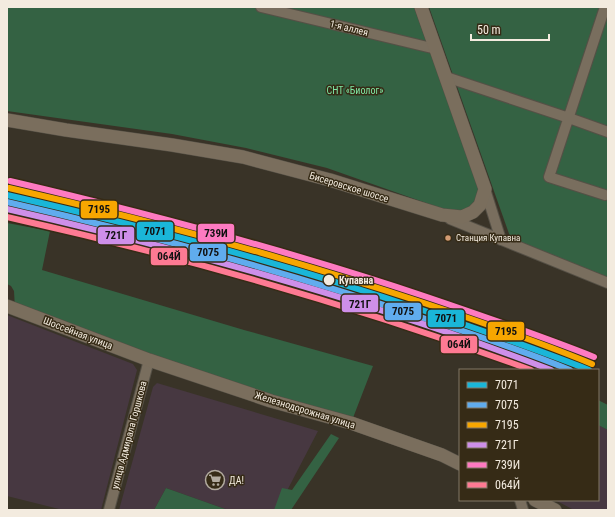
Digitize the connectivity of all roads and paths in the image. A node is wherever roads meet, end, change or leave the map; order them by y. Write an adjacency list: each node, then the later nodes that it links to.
1 (261, 7): 5 (street, 1-я аллея)
2 (421, 7): 5 (main road)
3 (605, 7): 4 (street); 7 (street)
4 (608, 8)
5 (436, 49): 6 (main road)
6 (446, 77): 7 (street); 10 (main road)
7 (568, 118): 9 (street); 11 (street)
8 (7, 120): 12 (main road, Бисеровское шоссе)
9 (608, 132)
10 (485, 189): 12 (main road, Бисеровское шоссе); 13 (street)
11 (605, 196)
12 (442, 215): 13 (street)
13 (501, 240): 14 (street)
14 (608, 283)
15 (7, 306): 16 (main road, Шоссейная улица)
16 (149, 360): 17 (main road, Железнодорожная улица); 19 (street, улица Адмирала Горшкова)
17 (459, 464)
18 (537, 501): 20 (main road)
19 (109, 510)
20 (555, 510)

